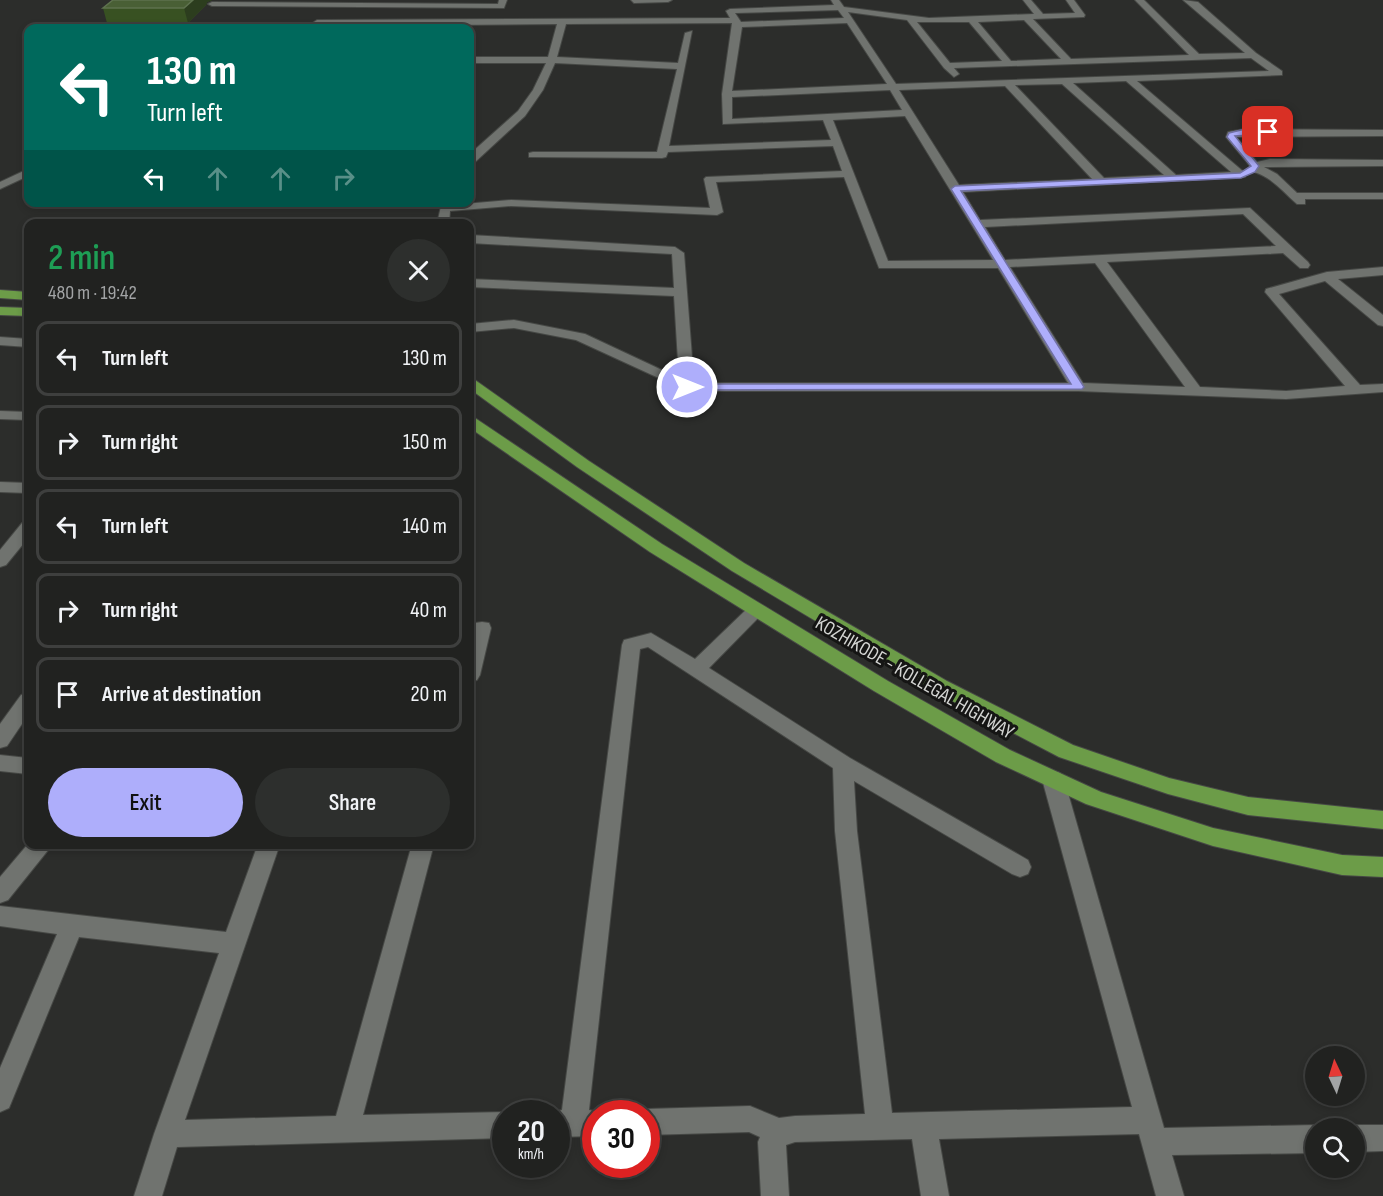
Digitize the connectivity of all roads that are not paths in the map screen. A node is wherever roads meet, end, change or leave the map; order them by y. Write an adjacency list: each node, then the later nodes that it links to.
1 (502, 0): 8 (street)
2 (668, 0): 7 (street)
3 (1027, 0): 11 (street)
4 (1070, 0): 11 (street)
5 (1139, 0): 24 (street)
6 (1187, 0): 23 (street)
7 (634, 1)
8 (439, 3): 9 (street); 20 (street)
9 (212, 4)
10 (839, 5): 13 (street); 15 (street); 17 (street)
11 (1041, 16): 12 (street)
12 (1026, 17): 14 (street); 27 (street)
13 (910, 19): 14 (street); 30 (street)
14 (971, 19): 28 (street)
15 (849, 20): 17 (street); 35 (street)
16 (562, 22): 17 (street); 21 (street); 26 (street)
17 (737, 22): 36 (street)
18 (315, 24): 19 (street)
19 (332, 24)
20 (418, 24)
21 (474, 24)
22 (689, 33): 29 (street)
23 (1253, 55): 24 (street); 31 (street)
24 (1197, 57): 27 (street)
25 (474, 60): 26 (street)
26 (554, 60): 29 (street); 43 (street)
27 (1069, 62): 28 (street)
28 (1009, 64): 30 (street)
29 (681, 66): 41 (street)
30 (947, 66): 34 (street)
31 (1128, 78): 32 (street); 48 (street)
32 (1065, 81): 33 (street); 49 (street)
33 (1008, 83): 34 (street); 50 (street)
34 (963, 85): 35 (street)
35 (893, 87): 36 (street); 37 (street)
36 (727, 94): 38 (street)
37 (908, 113): 38 (street); 52 (street)
38 (827, 117): 40 (street)
39 (1383, 133): 45 (street)
40 (837, 143): 41 (street); 47 (street)
41 (664, 149): 42 (street)
42 (533, 155)
43 (474, 156)
44 (1383, 163): 45 (street)
45 (1255, 166): 48 (street); 53 (street)
46 (24, 174): 51 (street)
47 (849, 174): 54 (street); 59 (street)
48 (1241, 175): 49 (street)
49 (1174, 178): 50 (street)
50 (1101, 182): 52 (street)
51 (0, 186)
52 (955, 189): 55 (street)
53 (1383, 196)
54 (474, 204)
55 (977, 224): 57 (street); 59 (street)
56 (474, 239): 64 (street)
57 (1286, 249): 58 (street); 60 (street)
58 (1098, 259): 59 (street); 78 (street)
59 (1002, 264): 75 (street)
60 (1304, 265)
61 (1383, 272): 62 (street)
62 (1327, 276): 69 (street); 77 (street)
63 (474, 282): 64 (street)
64 (679, 292): 74 (street)
65 (0, 294): 66 (highway)
66 (24, 296)
67 (0, 311): 68 (highway)
68 (24, 312)
69 (1380, 317)
70 (474, 328): 74 (street)
71 (0, 341): 72 (street)
72 (24, 343)
73 (474, 386): 96 (highway, KOZHIKODE - KOLLEGAL HIGHWAY)
74 (687, 387): 75 (street)
75 (1078, 387): 78 (street)
76 (1383, 388): 77 (street)
77 (1356, 390): 78 (street)
78 (1195, 391)
79 (0, 415): 80 (street)
80 (24, 416)
81 (474, 424): 86 (highway, KOZHIKODE - KOLLEGAL HIGHWAY)
82 (0, 487): 83 (street)
83 (24, 488)
84 (24, 532): 85 (street)
85 (0, 561)
86 (756, 610): 89 (street); 95 (highway, KOZHIKODE - KOLLEGAL HIGHWAY)
87 (482, 628): 88 (street)
88 (474, 659)
89 (696, 669): 93 (street); 108 (street)
90 (24, 706): 91 (street)
91 (0, 740)
92 (0, 763): 94 (street)
93 (843, 764): 100 (street); 111 (street)
94 (24, 766)
95 (1053, 779): 101 (highway, KOZHIKODE - KOLLEGAL HIGHWAY); 113 (street)
96 (1383, 820)
97 (38, 849): 102 (street)
98 (267, 849): 105 (street)
99 (422, 849): 112 (street)
100 (1020, 867)
101 (1383, 867)
102 (0, 893)
103 (0, 916): 104 (street)
104 (72, 926): 105 (street); 106 (street)
105 (234, 944): 115 (street)
106 (0, 1099)
107 (660, 1122): 114 (street)
108 (575, 1124)
109 (492, 1125): 112 (street)
110 (924, 1127): 111 (street); 113 (street); 121 (street)
111 (880, 1128): 114 (street)
112 (345, 1129): 115 (street)
113 (1152, 1131): 116 (street); 122 (street)
114 (778, 1132): 120 (street)
115 (167, 1134): 119 (street)
116 (1305, 1138)
117 (1383, 1138): 118 (street)
118 (1365, 1139)
119 (148, 1196)
120 (775, 1196)
121 (935, 1196)
122 (1170, 1196)

